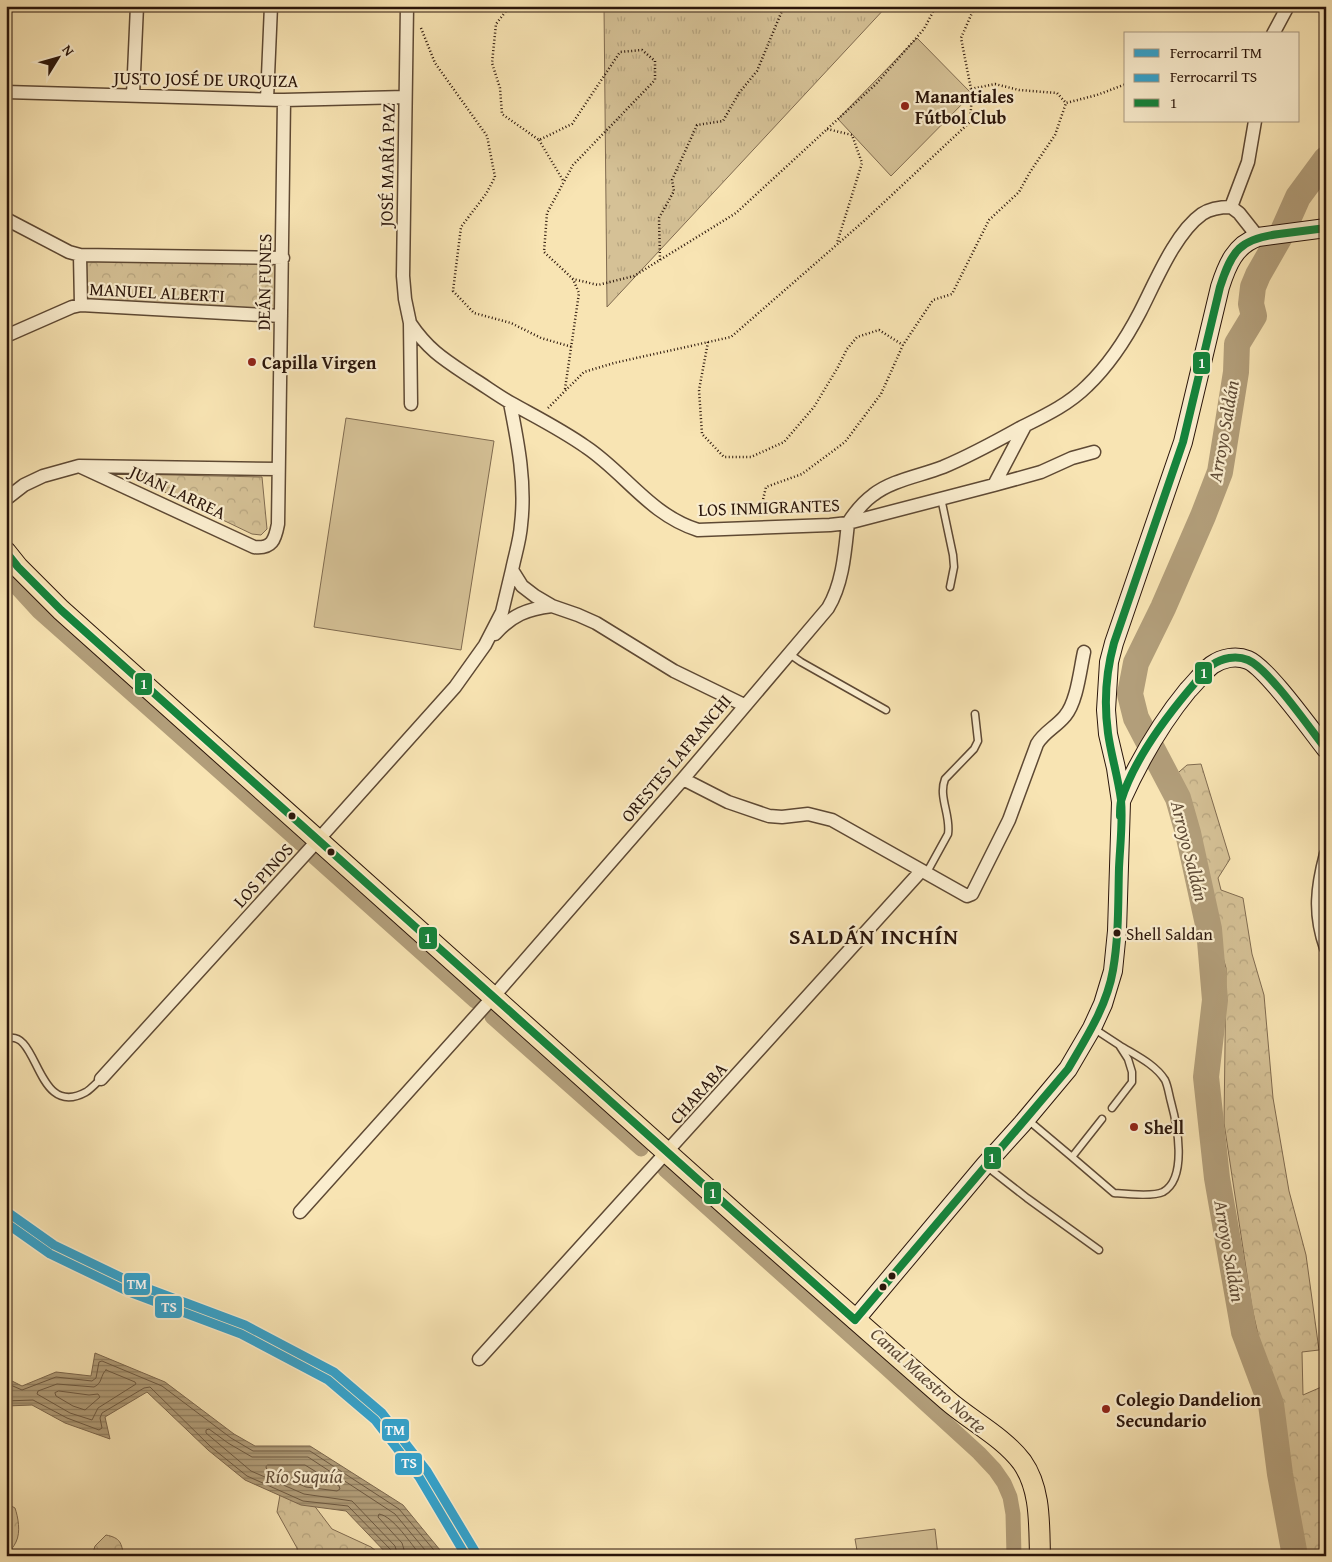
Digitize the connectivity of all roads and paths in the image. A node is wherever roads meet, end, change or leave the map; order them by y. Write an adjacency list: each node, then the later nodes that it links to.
1 (137, 6): 14 (street)
2 (271, 6): 16 (street)
3 (406, 6): 15 (street, JOSÉ MARÍA PAZ)
4 (510, 6): 21 (path)
5 (784, 6): 30 (path)
6 (936, 6): 20 (path)
7 (975, 6): 12 (path)
8 (1288, 6): 10 (street)
9 (417, 20): 38 (path)
10 (1275, 32)
11 (1124, 85): 18 (path)
12 (971, 89): 18 (path); 27 (path)
13 (6, 92): 14 (street, JUSTO JOSÉ DE URQUIZA)
14 (133, 95): 16 (street, JUSTO JOSÉ DE URQUIZA)
15 (405, 97): 17 (street, JUSTO JOSÉ DE URQUIZA); 34 (street, JOSÉ MARÍA PAZ)
16 (267, 99): 17 (street, JUSTO JOSÉ DE URQUIZA)
17 (284, 100): 29 (street, DEÁN FUNES)
18 (1066, 103): 37 (path)
19 (1256, 122): 23 (street)
20 (827, 129): 27 (path); 30 (path)
21 (539, 140): 22 (path); 22 (path)
22 (564, 182): 31 (path)
23 (1231, 207): 26 (street); 43 (street, LOS INMIGRANTES)
24 (6, 219): 28 (street)
25 (1321, 229): 26 (main road)
26 (1258, 237): 64 (main road)
27 (836, 245): 36 (path)
28 (80, 255): 29 (street); 32 (street)
29 (283, 258): 33 (street, DEÁN FUNES)
30 (660, 260): 31 (path)
31 (572, 279): 38 (path)
32 (81, 305): 33 (street, MANUEL ALBERTI); 35 (street, MANUEL ALBERTI)
33 (281, 316): 46 (street, DEÁN FUNES)
34 (410, 323): 40 (street, LOS INMIGRANTES); 41 (street)
35 (6, 336)
36 (708, 342): 37 (path); 39 (path)
37 (903, 345): 51 (path)
38 (572, 347): 39 (path)
39 (564, 391): 42 (path)
40 (510, 403): 42 (street, LOS INMIGRANTES); 54 (street, LOS PINOS)
41 (411, 404)
42 (539, 417): 51 (street, LOS INMIGRANTES)
43 (1025, 426): 47 (street); 50 (street, LOS INMIGRANTES)
44 (1094, 452): 47 (street)
45 (79, 466): 46 (street); 49 (street); 52 (street, JUAN LARREA)
46 (278, 469): 52 (street, DEÁN FUNES)
47 (994, 484): 48 (street)
48 (941, 498): 50 (street); 55 (lane)
49 (6, 499)
50 (848, 523): 51 (street, LOS INMIGRANTES); 59 (street, ORESTES LAFRANCHI)
51 (756, 527)
52 (263, 548)
53 (6, 552): 68 (main road)
54 (512, 570): 56 (street); 57 (street, LOS PINOS)
55 (950, 587)
56 (552, 606): 57 (street, LOS PINOS); 60 (street)
57 (485, 645): 68 (street, LOS PINOS)
58 (1084, 652): 70 (street)
59 (788, 653): 60 (street, ORESTES LAFRANCHI); 61 (lane)
60 (744, 705): 66 (street, ORESTES LAFRANCHI)
61 (886, 710)
62 (975, 714): 70 (lane)
63 (1326, 749): 65 (main road)
64 (1112, 753): 65 (main road); 67 (main road)
65 (1139, 762): 67 (main road)
66 (683, 779): 70 (street); 72 (street, ORESTES LAFRANCHI)
67 (1121, 802): 73 (main road)
68 (318, 840): 72 (main road); 76 (street, LOS PINOS)
69 (1326, 854): 71 (street)
70 (924, 873): 80 (street, CHARABA)
71 (1326, 948)
72 (493, 997): 80 (main road); 83 (street, ORESTES LAFRANCHI)
73 (1092, 1028): 75 (lane); 78 (main road)
74 (6, 1039): 76 (lane)
75 (1119, 1045): 77 (lane); 81 (lane)
76 (100, 1079)
77 (1112, 1108)
78 (1026, 1119): 81 (lane); 82 (main road)
79 (1102, 1120): 81 (lane)
80 (667, 1152): 85 (main road); 86 (street, CHARABA)
81 (1072, 1157)
82 (985, 1165): 84 (lane); 85 (main road)
83 (300, 1212)
84 (1099, 1250)
85 (855, 1320): 87 (main road)
86 (479, 1359)
87 (1040, 1556)

